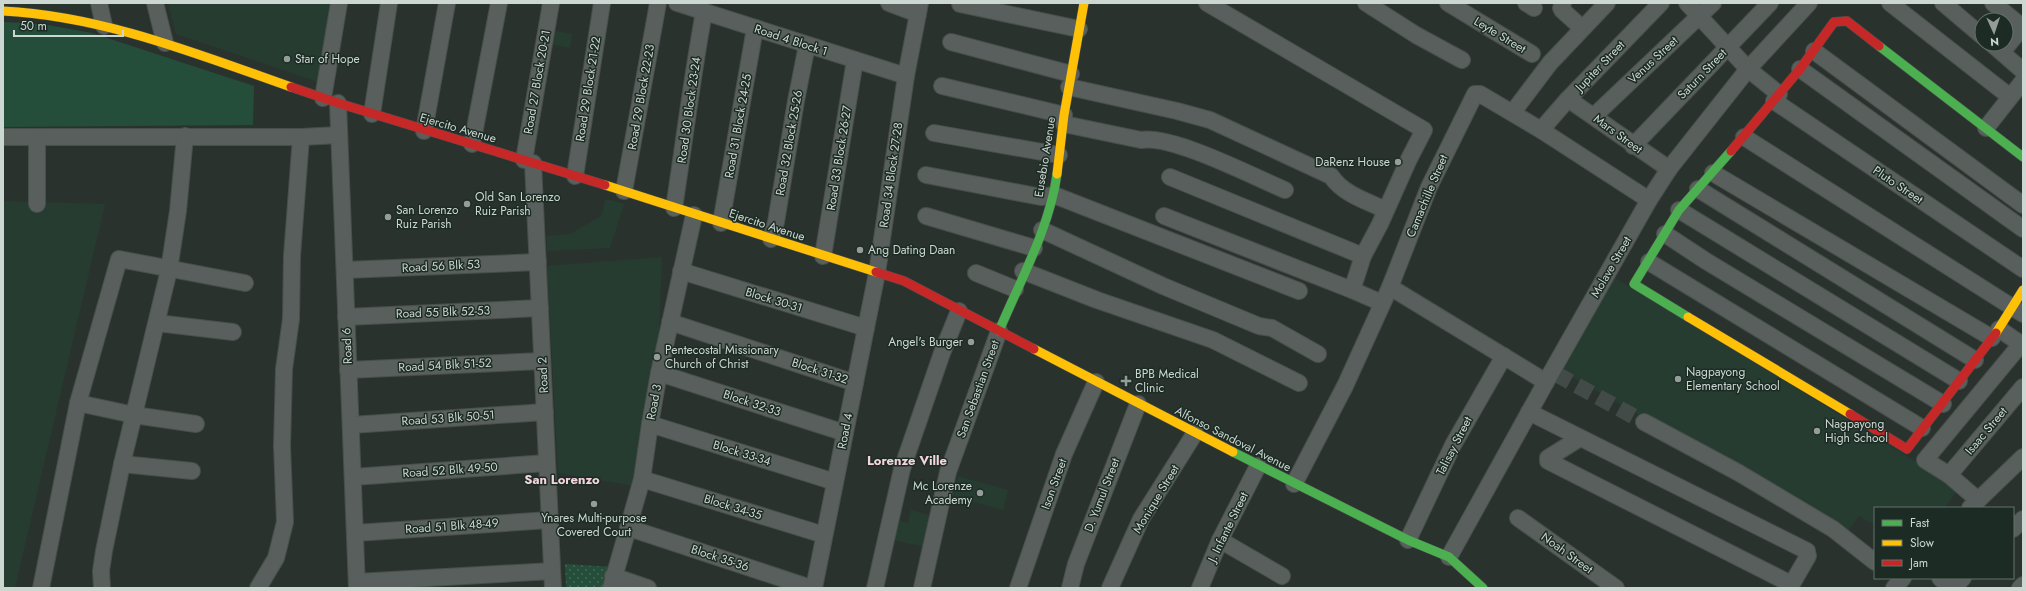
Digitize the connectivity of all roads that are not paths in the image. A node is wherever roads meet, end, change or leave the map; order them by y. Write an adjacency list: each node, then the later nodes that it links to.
1 (13, 3): 29 (street)
2 (99, 3): 35 (street)
3 (155, 3): 42 (street)
4 (339, 3): 60 (street, Road 6)
5 (389, 3): 62 (street)
6 (447, 3): 66 (street)
7 (499, 3): 75 (street)
8 (551, 3): 79 (street, Road 27 Block 20-21)
9 (602, 3): 83 (street, Road 29 Block 21-22)
10 (658, 3): 87 (street, Road 29 Block 22-23)
11 (676, 3): 31 (street, Road 4 Block 1)
12 (889, 3): 28 (street)
13 (1084, 3): 38 (main road, Eusebio Avenue)
14 (1207, 3): 93 (street)
15 (1366, 3): 49 (street)
16 (1448, 3): 47 (street, Leyte Street)
17 (1564, 3): 37 (street)
18 (1607, 3): 37 (street)
19 (1661, 3): 59 (street, Jupiter Street)
20 (1687, 3): 33 (street, Pluto Street)
21 (1713, 3): 33 (street, Venus Street)
22 (1770, 3): 44 (street, Saturn Street)
23 (1809, 3): 50 (street, Molave Street)
24 (1944, 3): 39 (street)
25 (1993, 3): 32 (street)
26 (960, 4): 38 (street)
27 (1896, 4): 57 (street)
28 (919, 8): 53 (street, Road 34 Block 27-28)
29 (35, 9): 30 (main road, Ejercito Avenue); 35 (main road, Ejercito Avenue)
30 (3, 10)
31 (704, 12): 36 (street, Road 4 Block 1); 92 (street, Road 30 Block 23-24)
32 (2004, 12)
33 (1699, 16): 44 (street, Pluto Street); 63 (street, Venus Street)
34 (2014, 20): 40 (street)
35 (104, 26): 42 (main road, Ejercito Avenue)
36 (755, 28): 43 (street, Road 4 Block 1); 98 (street, Road 31 Block 24-25)
37 (1582, 28): 61 (street)
38 (1079, 29): 54 (main road, Eusebio Avenue)
39 (1974, 29)
40 (2014, 35)
41 (951, 42): 54 (street)
42 (165, 43): 60 (main road, Ejercito Avenue)
43 (807, 45): 48 (street, Road 4 Block 1); 102 (street, Road 32 Block 25-26)
44 (1728, 47): 50 (street, Pluto Street); 76 (street, Saturn Street)
45 (1814, 51): 51 (main road); 65 (main road); 91 (street)
46 (2002, 52): 52 (street)
47 (1532, 54)
48 (855, 60): 53 (street, Road 4 Block 1); 104 (street, Road 33 Block 26-27)
49 (1462, 60)
50 (1748, 69): 58 (street, Pluto Street); 80 (street, Molave Street)
51 (1800, 69): 58 (main road); 99 (street)
52 (2023, 71)
53 (906, 76): 114 (street, Road 34 Block 27-28)
54 (1070, 80): 64 (main road, Eusebio Avenue); 93 (street)
55 (2023, 81): 57 (street)
56 (942, 86): 64 (street)
57 (2009, 96): 65 (street)
58 (1776, 98): 73 (main road); 108 (street, Pluto Street)
59 (1568, 99): 63 (street, Mars Street); 67 (street, Jupiter Street)
60 (330, 100): 62 (main road, Ejercito Avenue); 69 (street, Road 6)
61 (1513, 112): 67 (street, Camachille Street); 117 (street, Camachille Street)
62 (372, 114): 66 (main road, Ejercito Avenue)
63 (1594, 116): 76 (street, Mars Street)
64 (1064, 119): 77 (main road, Eusebio Avenue); 86 (street)
65 (1986, 128): 78 (main road)
66 (424, 130): 75 (main road, Ejercito Avenue)
67 (1541, 130): 89 (street, Camachille Street)
68 (934, 132): 77 (street)
69 (339, 135): 72 (street); 110 (street, Road 6)
70 (185, 136): 72 (street); 74 (street); 109 (street)
71 (3, 137): 74 (street)
72 (301, 137): 191 (street)
73 (1744, 137): 81 (main road); 125 (street)
74 (37, 138): 90 (street)
75 (472, 144): 79 (main road, Ejercito Avenue)
76 (1633, 146): 80 (street, Mars Street)
77 (1059, 155): 88 (main road, Eusebio Avenue)
78 (2023, 157)
79 (528, 162): 83 (main road, Ejercito Avenue); 106 (street, Road 2)
80 (1669, 169): 89 (street, Molave Street)
81 (1713, 173): 85 (main road); 132 (street)
82 (926, 175): 88 (street)
83 (575, 176): 87 (main road, Ejercito Avenue)
84 (1170, 177): 105 (street)
85 (1698, 189): 94 (main road); 136 (street)
86 (1285, 190)
87 (624, 191): 92 (main road, Ejercito Avenue)
88 (1054, 195): 100 (main road, Eusebio Avenue); 121 (street)
89 (1649, 200): 140 (street, Molave Street)
90 (37, 204)
91 (2023, 206)
92 (674, 208): 95 (main road, Ejercito Avenue)
93 (1386, 210): 105 (street)
94 (1679, 210): 101 (main road); 141 (street)
95 (694, 215): 98 (main road, Ejercito Avenue); 111 (street, Road 3)
96 (926, 216): 103 (street)
97 (1164, 216): 119 (street)
98 (721, 223): 102 (main road, Ejercito Avenue)
99 (2023, 229)
100 (1042, 230): 103 (main road, Eusebio Avenue); 134 (street)
101 (1665, 234): 107 (main road); 148 (street)
102 (771, 239): 104 (main road, Ejercito Avenue)
103 (1034, 248): 112 (main road, Eusebio Avenue)
104 (823, 256): 114 (main road, Ejercito Avenue)
105 (1363, 256): 119 (street)
106 (538, 262): 110 (street, Road 56 Blk 53); 123 (street, Road 2)
107 (1649, 262): 156 (street); 156 (main road)
108 (2023, 269)
109 (169, 270): 116 (street); 128 (street); 146 (street)
110 (345, 270): 126 (street, Road 6)
111 (681, 271): 127 (street, Road 3); 129 (street, Block 30-31)
112 (1023, 271): 118 (main road, Eusebio Avenue); 144 (street)
113 (976, 273): 118 (street)
114 (877, 274): 115 (main road, Ejercito Avenue); 129 (street, Road 4)
115 (904, 281): 124 (main road, Alfonso Sandoval Avenue)
116 (246, 283)
117 (1390, 287): 122 (street, Camachille Street); 135 (street)
118 (1016, 289): 130 (main road, Eusebio Avenue)
119 (1352, 290): 122 (street)
120 (2023, 290): 125 (main road)
121 (1299, 291)
122 (1382, 303): 169 (street, Camachille Street)
123 (540, 308): 126 (street, Road 55 Blk 52-53); 137 (street, Road 2)
124 (959, 311): 130 (main road, Alfonso Sandoval Avenue); 195 (street)
125 (2018, 311): 132 (main road)
126 (346, 316): 138 (street, Road 6)
127 (670, 322): 139 (street, Road 3); 143 (street, Block 31-32)
128 (157, 323): 131 (street); 151 (street)
129 (866, 328): 143 (street, Road 4)
130 (999, 331): 142 (main road, Alfonso Sandoval Avenue); 196 (street, San Sebastian Street)
131 (233, 332)
132 (1995, 333): 133 (street); 136 (main road)
133 (2022, 344): 165 (street)
134 (1318, 354)
135 (1504, 356): 140 (street); 179 (street, Talisay Street)
136 (1976, 360): 141 (main road)
137 (542, 361): 138 (street, Road 54 Blk 51-52); 149 (street, Road 2)
138 (348, 370): 154 (street, Road 6)
139 (660, 373): 155 (street, Road 3); 157 (street, Block 32-33)
140 (1551, 376): 150 (street, Molave Street)
141 (1959, 381): 148 (main road)
142 (1096, 382): 147 (main road, Alfonso Sandoval Avenue); 197 (street, Ison Street)
143 (855, 383): 157 (street, Road 4)
144 (1299, 383)
145 (2023, 387): 165 (street, Isaac Street)
146 (78, 403): 151 (street); 189 (street)
147 (1138, 404): 158 (main road, Alfonso Sandoval Avenue); 198 (street, D. Yumul Street)
148 (1943, 404): 156 (main road)
149 (545, 412): 154 (street, Road 53 Blk 50-51); 161 (street, Road 2)
150 (1529, 412): 159 (street); 180 (street, Molave Street)
151 (134, 415): 153 (street); 162 (street)
152 (1644, 422): 181 (street)
153 (196, 424)
154 (351, 424): 166 (street, Road 6)
155 (650, 424): 167 (street, Road 3); 168 (street, Block 33-34)
156 (1922, 428)
157 (845, 433): 168 (street, Road 4)
158 (1195, 433): 163 (main road, Alfonso Sandoval Avenue); 199 (street, Monique Street)
159 (1580, 438): 159 (street)
160 (2023, 457): 170 (street)
161 (547, 463): 166 (street, Road 52 Blk 49-50); 173 (street, Road 2)
162 (122, 464): 164 (street); 190 (street)
163 (1258, 466): 169 (main road, Alfonso Sandoval Avenue); 178 (street, J. Infante Street)
164 (192, 471)
165 (1949, 475): 170 (street)
166 (353, 477): 176 (street, Road 6)
167 (642, 479): 174 (street, Road 3); 177 (street, Block 34-35)
168 (835, 482): 177 (street, Road 4)
169 (1294, 484): 179 (main road, Alfonso Sandoval Avenue)
170 (1974, 504)
171 (1518, 518): 202 (street, Noah Street)
172 (2023, 519): 175 (street)
173 (550, 520): 176 (street, Road 51 Blk 48-49); 182 (street, Road 2)
174 (629, 528): 186 (street, Road 3); 194 (street, Block 35-36)
175 (2014, 528)
176 (355, 533): 187 (street, Road 6)
177 (824, 535): 194 (street, Road 4)
178 (1220, 540): 183 (street); 200 (street, J. Infante Street)
179 (1408, 540): 180 (main road, Alfonso Sandoval Avenue)
180 (1449, 557): 201 (main road, Alfonso Sandoval Avenue)
181 (1874, 561)
182 (552, 571): 187 (street); 192 (street, Road 2)
183 (1282, 576)
184 (1941, 579): 203 (street)
185 (1962, 579): 203 (street)
186 (612, 582): 193 (street)
187 (357, 585)
188 (2023, 585): 204 (street)
189 (41, 588)
190 (102, 588)
191 (258, 588)
192 (553, 588)
193 (648, 588)
194 (812, 588)
195 (874, 588)
196 (922, 588)
197 (1018, 588)
198 (1070, 588)
199 (1110, 588)
200 (1200, 588)
201 (1483, 588)
202 (1616, 588)
203 (1953, 588)
204 (2020, 588)

